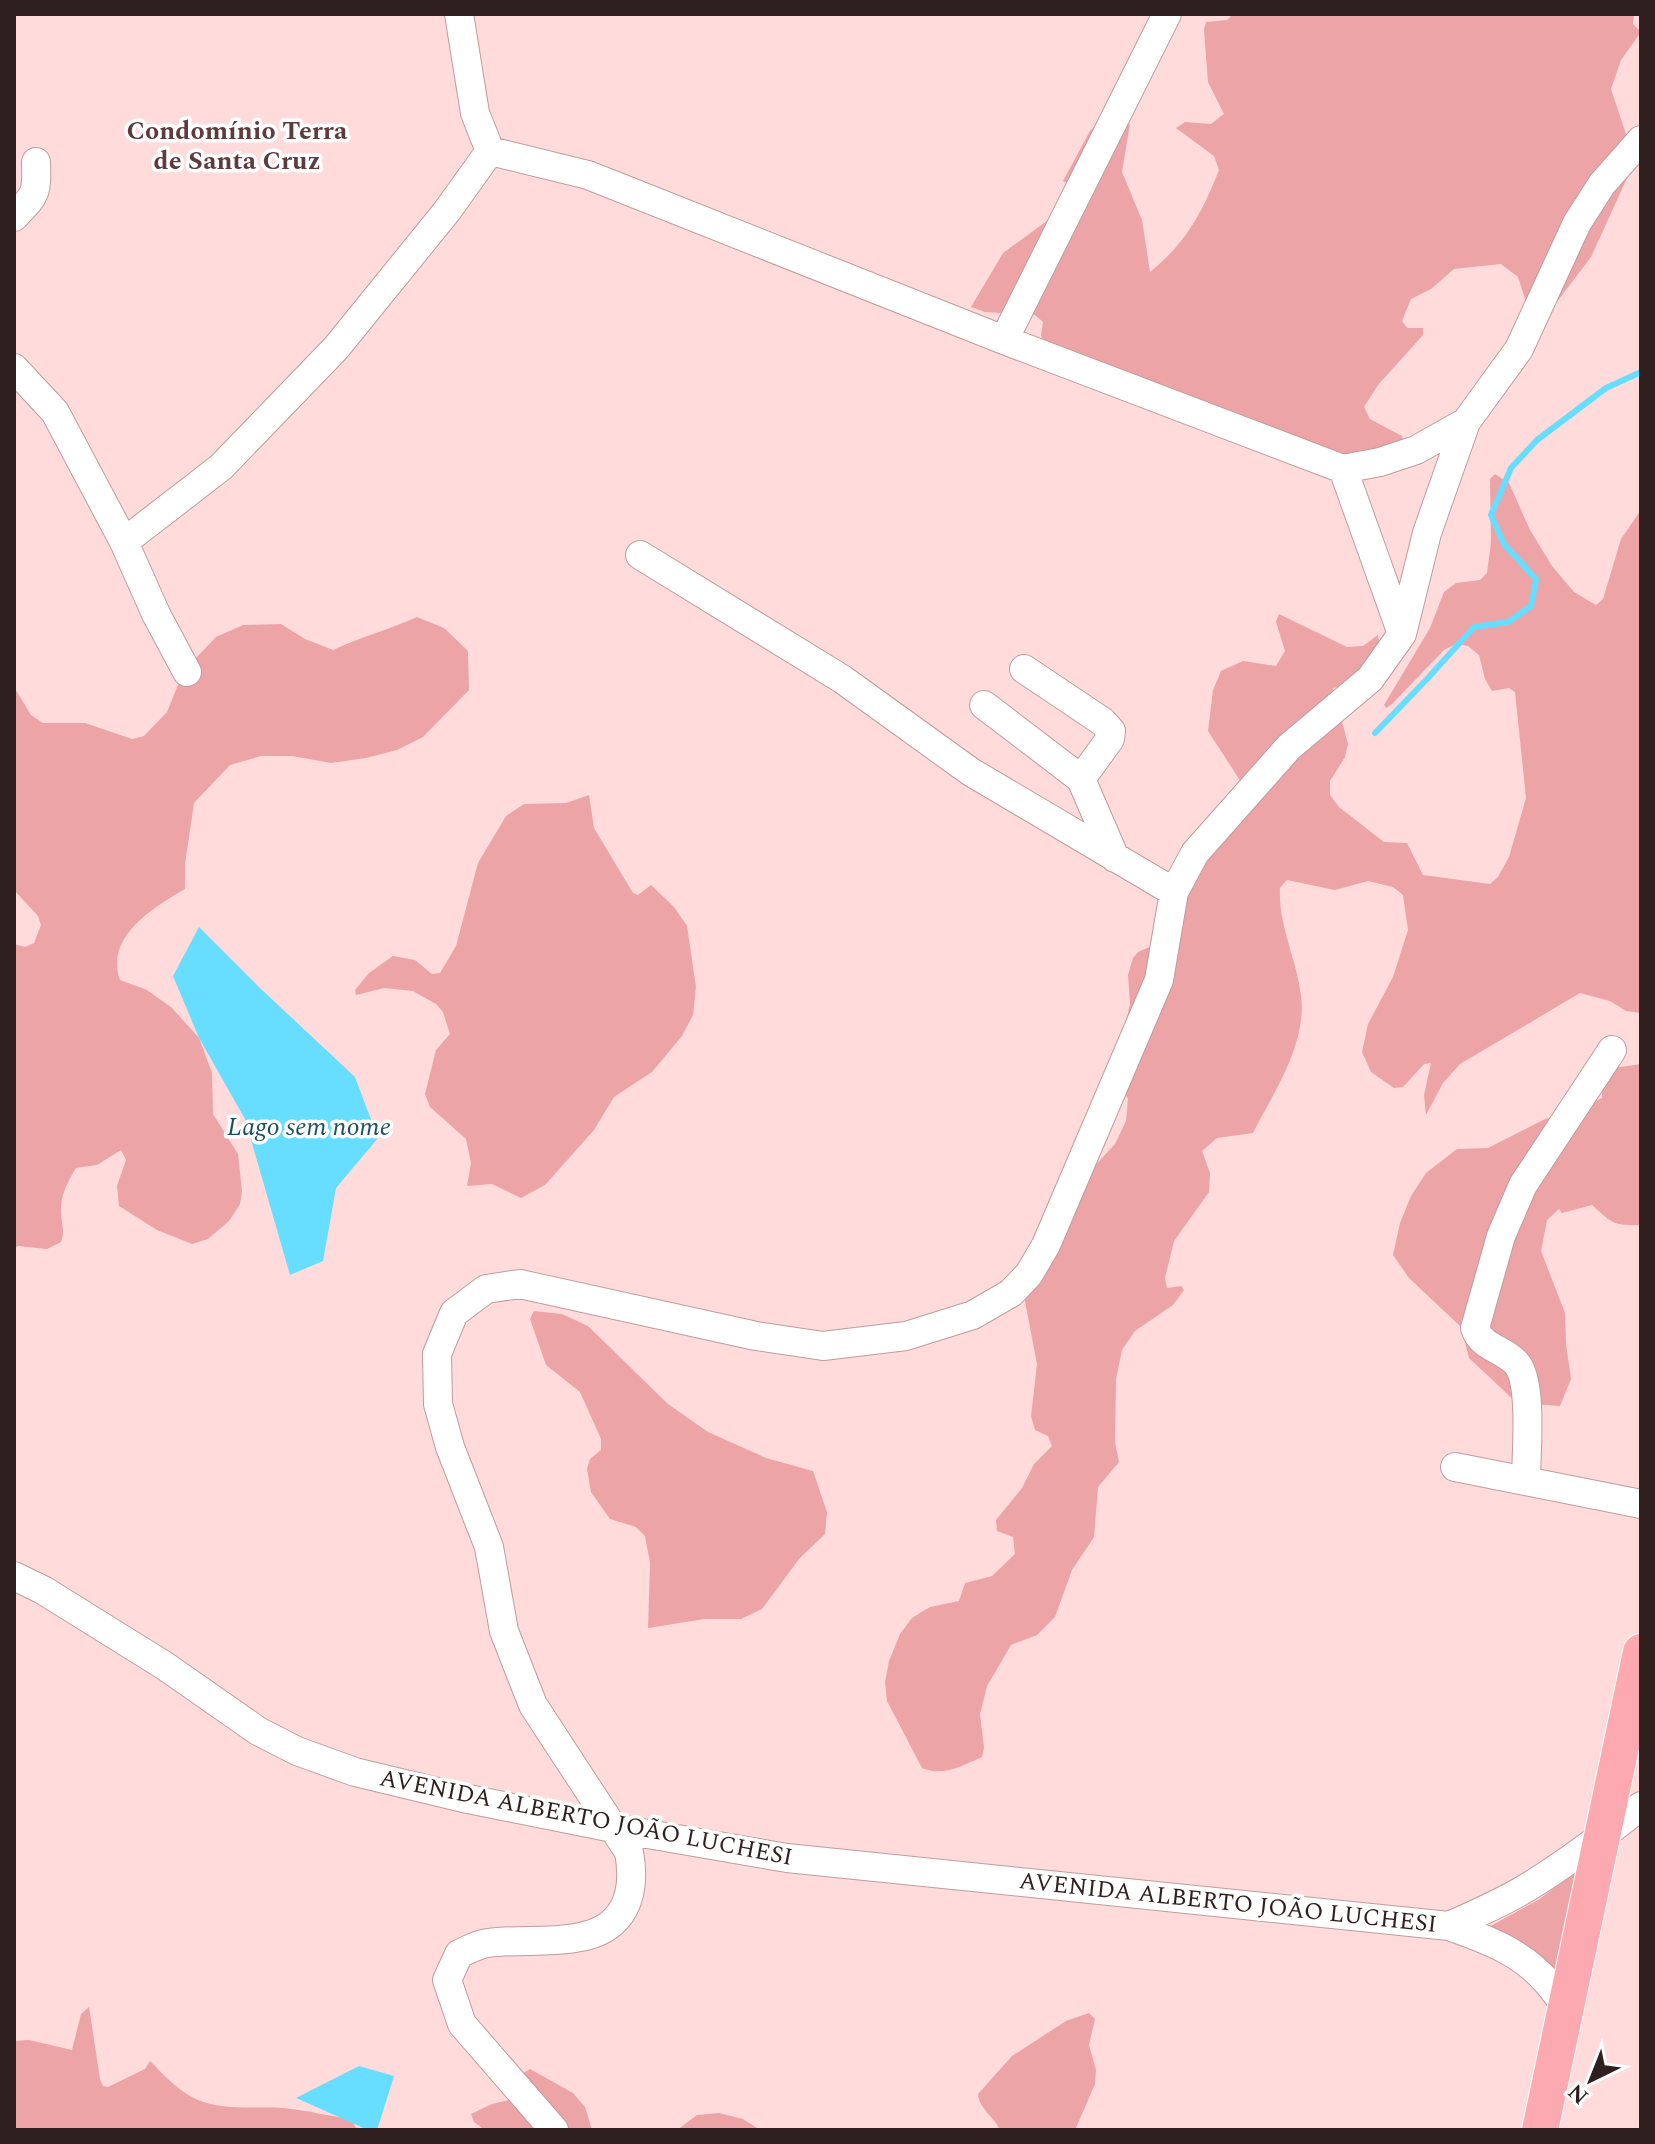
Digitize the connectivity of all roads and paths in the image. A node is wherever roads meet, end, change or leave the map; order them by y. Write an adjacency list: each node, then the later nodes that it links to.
1 (459, 14): 4 (street)
2 (1167, 14): 7 (street)
3 (1641, 140): 9 (street)
4 (490, 151): 7 (street); 11 (street)
5 (36, 162): 6 (street)
6 (14, 217)
7 (1004, 340): 10 (street)
8 (14, 368): 11 (street)
9 (1466, 422): 10 (street); 13 (street)
10 (1343, 469): 13 (street)
11 (124, 542): 15 (street)
12 (640, 555): 18 (street)
13 (1402, 634): 19 (street)
14 (1024, 669): 17 (street)
15 (187, 672)
16 (984, 705): 17 (street)
17 (1081, 779): 18 (street)
18 (1115, 858): 19 (street)
19 (1174, 892): 27 (street)
20 (1612, 1050): 22 (street)
21 (1455, 1467): 22 (street)
22 (1526, 1481): 23 (street)
23 (1641, 1504)
24 (14, 1576): 27 (street, AVENIDA ALBERTO JOÃO LUCHESI)
25 (1641, 1652): 28 (main road)
26 (1641, 1806): 28 (street)
27 (613, 1828): 29 (street, AVENIDA ALBERTO JOÃO LUCHESI); 31 (street)
28 (1604, 1835): 29 (street); 30 (main road)
29 (1449, 1926): 30 (street, AVENIDA ALBERTO JOÃO LUCHESI)
30 (1567, 2009): 32 (main road)
31 (554, 2130)
32 (1540, 2130)

